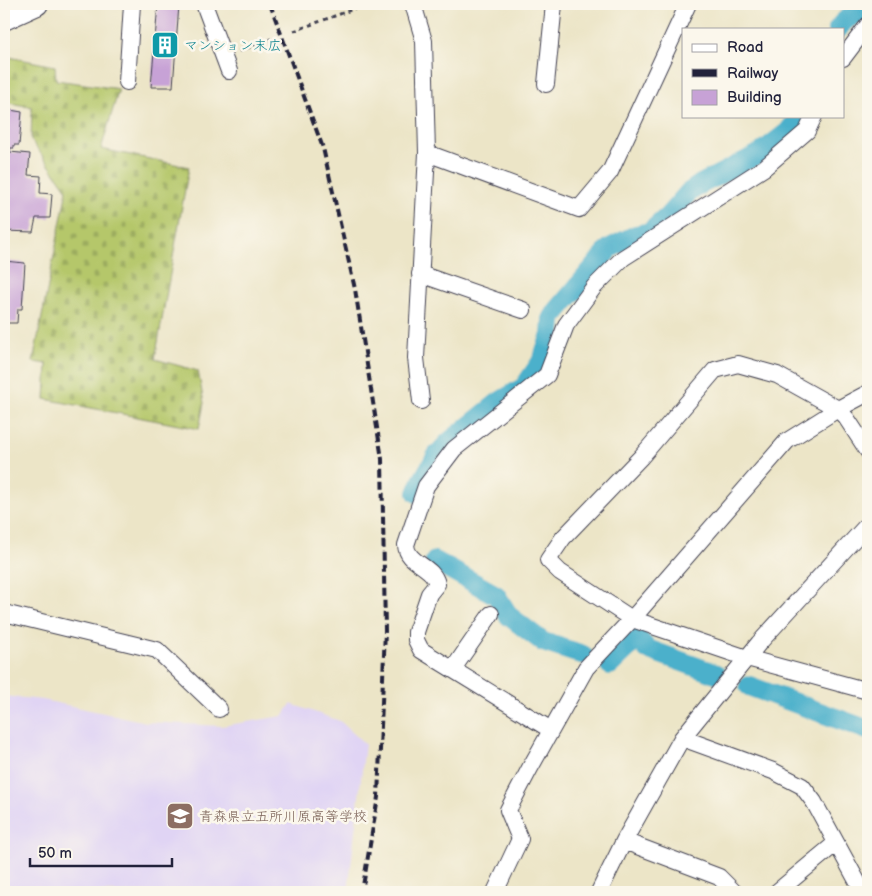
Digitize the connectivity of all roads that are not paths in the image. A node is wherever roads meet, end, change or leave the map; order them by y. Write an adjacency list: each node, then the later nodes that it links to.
1 (37, 4): 7 (main road)
2 (132, 4): 11 (street)
3 (204, 4): 10 (street)
4 (413, 4): 14 (street)
5 (554, 4): 12 (street)
6 (688, 4): 14 (street)
7 (4, 18)
8 (868, 25): 9 (street)
9 (844, 57)
10 (226, 64)
11 (127, 82)
12 (546, 84)
13 (813, 118): 26 (street)
14 (427, 153): 15 (street)
15 (420, 274): 16 (street); 18 (street)
16 (523, 310)
17 (868, 393): 19 (street)
18 (421, 401)
19 (838, 409): 20 (street); 24 (street); 24 (street)
20 (868, 451)
21 (868, 524): 25 (street)
22 (4, 613): 28 (street)
23 (490, 614): 26 (street)
24 (632, 619): 25 (street); 29 (street)
25 (747, 658): 27 (street); 30 (street)
26 (453, 669): 29 (street)
27 (868, 691)
28 (219, 709)
29 (551, 730): 33 (street)
30 (682, 738): 31 (street); 32 (street)
31 (624, 841): 34 (street); 35 (street)
32 (836, 844): 36 (street); 37 (street)
33 (495, 892)
34 (599, 892)
35 (734, 892)
36 (776, 892)
37 (863, 892)

